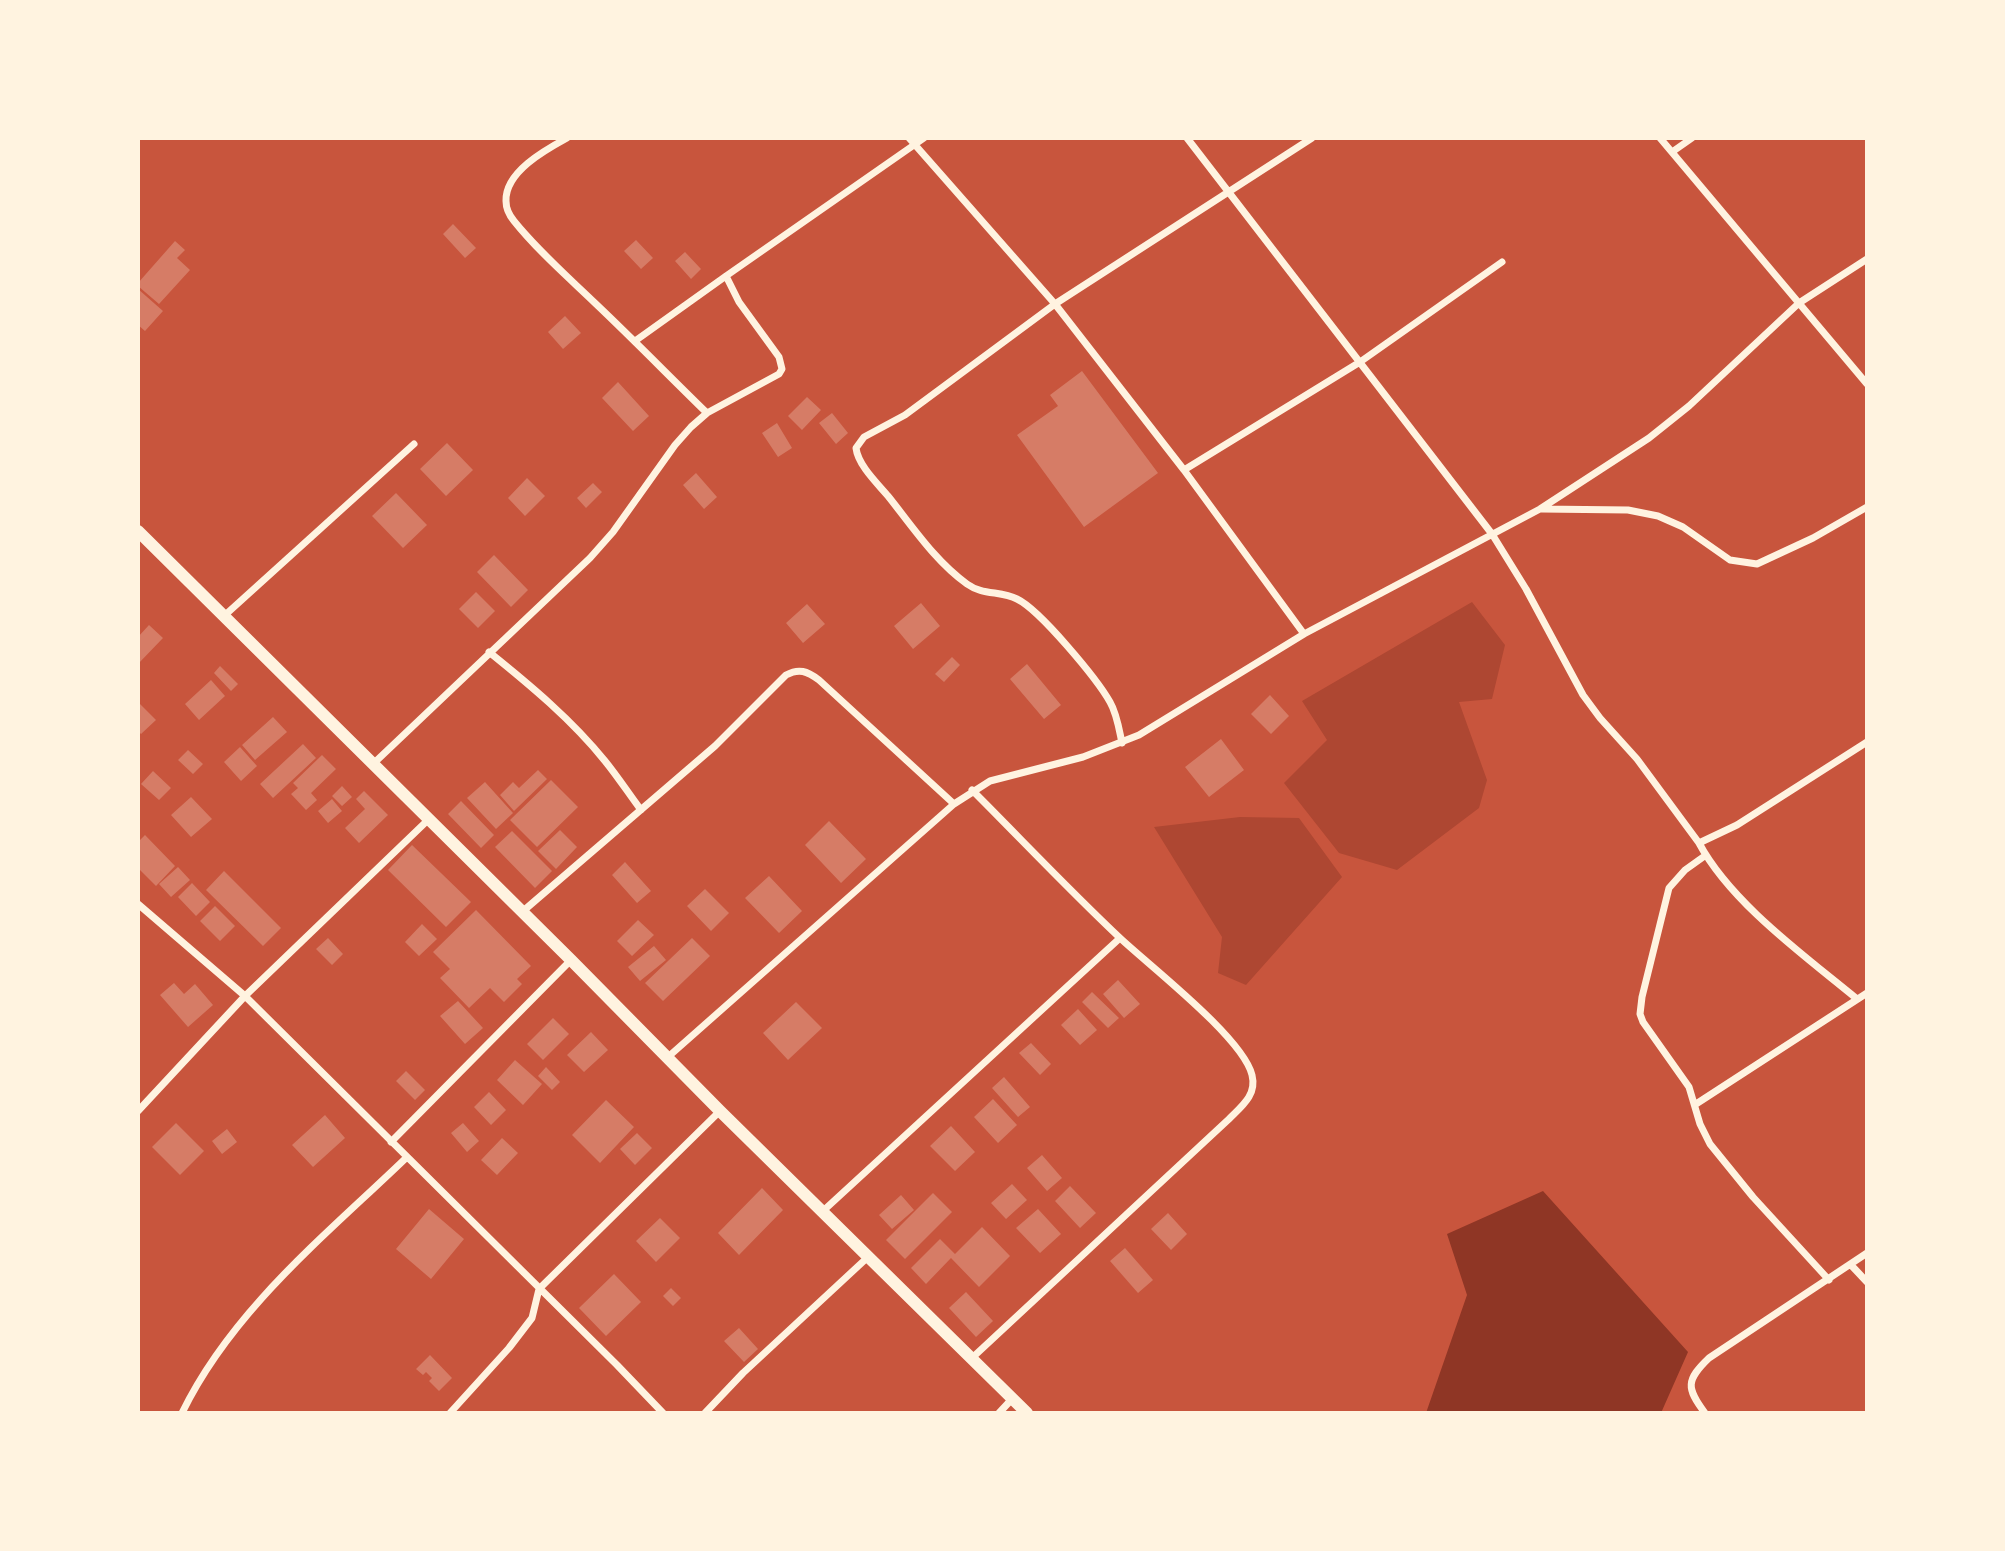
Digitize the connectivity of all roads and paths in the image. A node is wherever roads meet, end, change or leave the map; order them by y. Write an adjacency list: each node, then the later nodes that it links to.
1 (567, 138): 15 (street)
2 (924, 138): 7 (street)
3 (1187, 138): 9 (street)
4 (1312, 138): 9 (street)
5 (1660, 138): 8 (street)
6 (1692, 138): 8 (street)
7 (912, 141): 12 (street); 14 (street)
8 (1672, 152): 13 (street)
9 (1228, 194): 14 (street); 16 (street)
10 (1867, 259): 13 (street)
11 (1502, 262): 16 (street)
12 (726, 276): 15 (street); 18 (street)
13 (1799, 303): 17 (street); 22 (street)
14 (1055, 304): 20 (street); 28 (street)
15 (635, 341): 18 (street)
16 (1360, 362): 20 (street); 24 (street)
17 (1867, 384)
18 (707, 413): 27 (street)
19 (414, 444): 25 (street)
20 (1184, 470): 26 (street)
21 (1867, 507): 22 (street)
22 (1540, 509): 24 (street)
23 (138, 531): 25 (main road)
24 (1492, 534): 26 (street); 35 (street)
25 (224, 616): 30 (main road)
26 (1304, 634): 28 (street)
27 (489, 652): 30 (street); 33 (street)
28 (1122, 743): 31 (street)
29 (1867, 743): 35 (street)
30 (373, 764): 34 (main road)
31 (972, 790): 32 (street); 39 (street)
32 (954, 804): 33 (street); 44 (street)
33 (641, 810): 38 (street)
34 (429, 819): 38 (main road); 42 (street)
35 (1699, 843): 36 (street)
36 (1706, 855): 43 (street); 45 (street)
37 (138, 904): 42 (street)
38 (522, 912): 40 (main road)
39 (1120, 938): 50 (street); 57 (street)
40 (571, 960): 44 (main road); 48 (street)
41 (1867, 993): 43 (street)
42 (245, 996): 46 (street); 48 (street)
43 (1857, 999): 45 (street)
44 (668, 1057): 47 (main road)
45 (1696, 1104): 54 (street)
46 (138, 1111)
47 (720, 1111): 50 (main road); 56 (street)
48 (391, 1142): 49 (street)
49 (407, 1157): 56 (street); 59 (street)
50 (823, 1211): 52 (main road)
51 (1867, 1254): 53 (street)
52 (868, 1257): 57 (main road); 62 (street)
53 (1851, 1265): 54 (street); 55 (street)
54 (1829, 1280): 65 (street)
55 (1867, 1282)
56 (539, 1289): 60 (street); 61 (street)
57 (972, 1358): 58 (main road)
58 (1012, 1399): 63 (street); 64 (main road)
59 (182, 1413)
60 (450, 1413)
61 (663, 1413)
62 (705, 1413)
63 (999, 1413)
64 (1027, 1413)
65 (1705, 1413)

